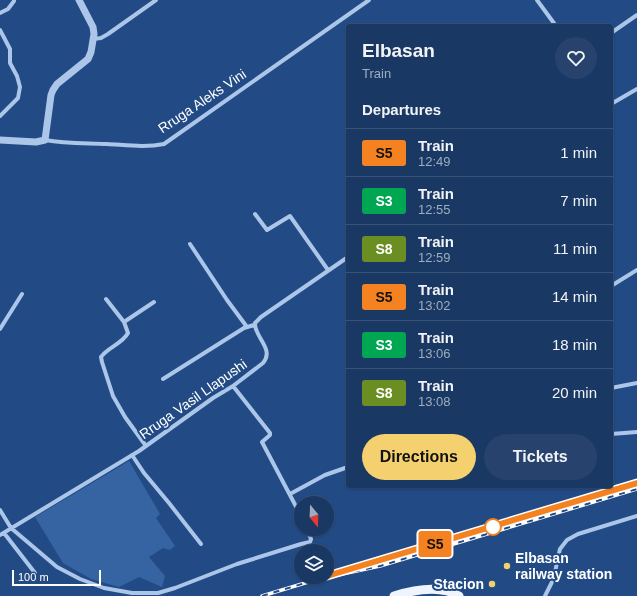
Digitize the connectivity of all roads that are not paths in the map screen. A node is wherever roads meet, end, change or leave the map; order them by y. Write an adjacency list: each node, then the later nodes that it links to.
1 (14, 0): 6 (street)
2 (79, 0): 11 (street)
3 (156, 0): 11 (street)
4 (369, 0): 16 (street, Rruga Aleks Vini)
5 (537, 0): 8 (street)
6 (0, 13)
7 (637, 15): 10 (street)
8 (555, 24)
9 (0, 30): 14 (street)
10 (613, 32)
11 (94, 39): 16 (street)
12 (637, 89): 13 (street)
13 (613, 103)
14 (0, 116)
15 (0, 140): 16 (street, Rruga Aleks Vini)
16 (45, 140)
17 (255, 214): 20 (street)
18 (190, 244): 28 (street)
19 (346, 258): 20 (street)
20 (328, 270): 27 (street)
21 (637, 270): 22 (street)
22 (613, 284)
23 (22, 294): 29 (street)
24 (106, 299): 26 (street)
25 (154, 302): 26 (street)
26 (124, 322): 36 (street)
27 (254, 325): 28 (street); 32 (street, Rruga Vasil Llapushi)
28 (248, 327): 30 (street)
29 (0, 329)
30 (163, 379)
31 (637, 383): 33 (street)
32 (233, 386): 36 (street, Rruga Vasil Llapushi); 39 (street)
33 (613, 388)
34 (637, 432): 35 (street)
35 (613, 434)
36 (146, 446): 37 (street, Rruga Vasil Llapushi)
37 (132, 455): 43 (street, Rruga Vasil Llapushi); 47 (street)
38 (346, 468): 39 (street)
39 (290, 494): 40 (street)
40 (294, 502)
41 (0, 510): 43 (street)
42 (637, 516): 51 (street)
43 (11, 528): 44 (street, Rruga Vasil Llapushi); 46 (street)
44 (4, 533): 45 (street, Rruga Vasil Llapushi); 48 (street)
45 (0, 536)
46 (310, 536)
47 (201, 544)
48 (35, 572)
49 (397, 596): 50 (main road)
50 (459, 596)
51 (545, 596)

